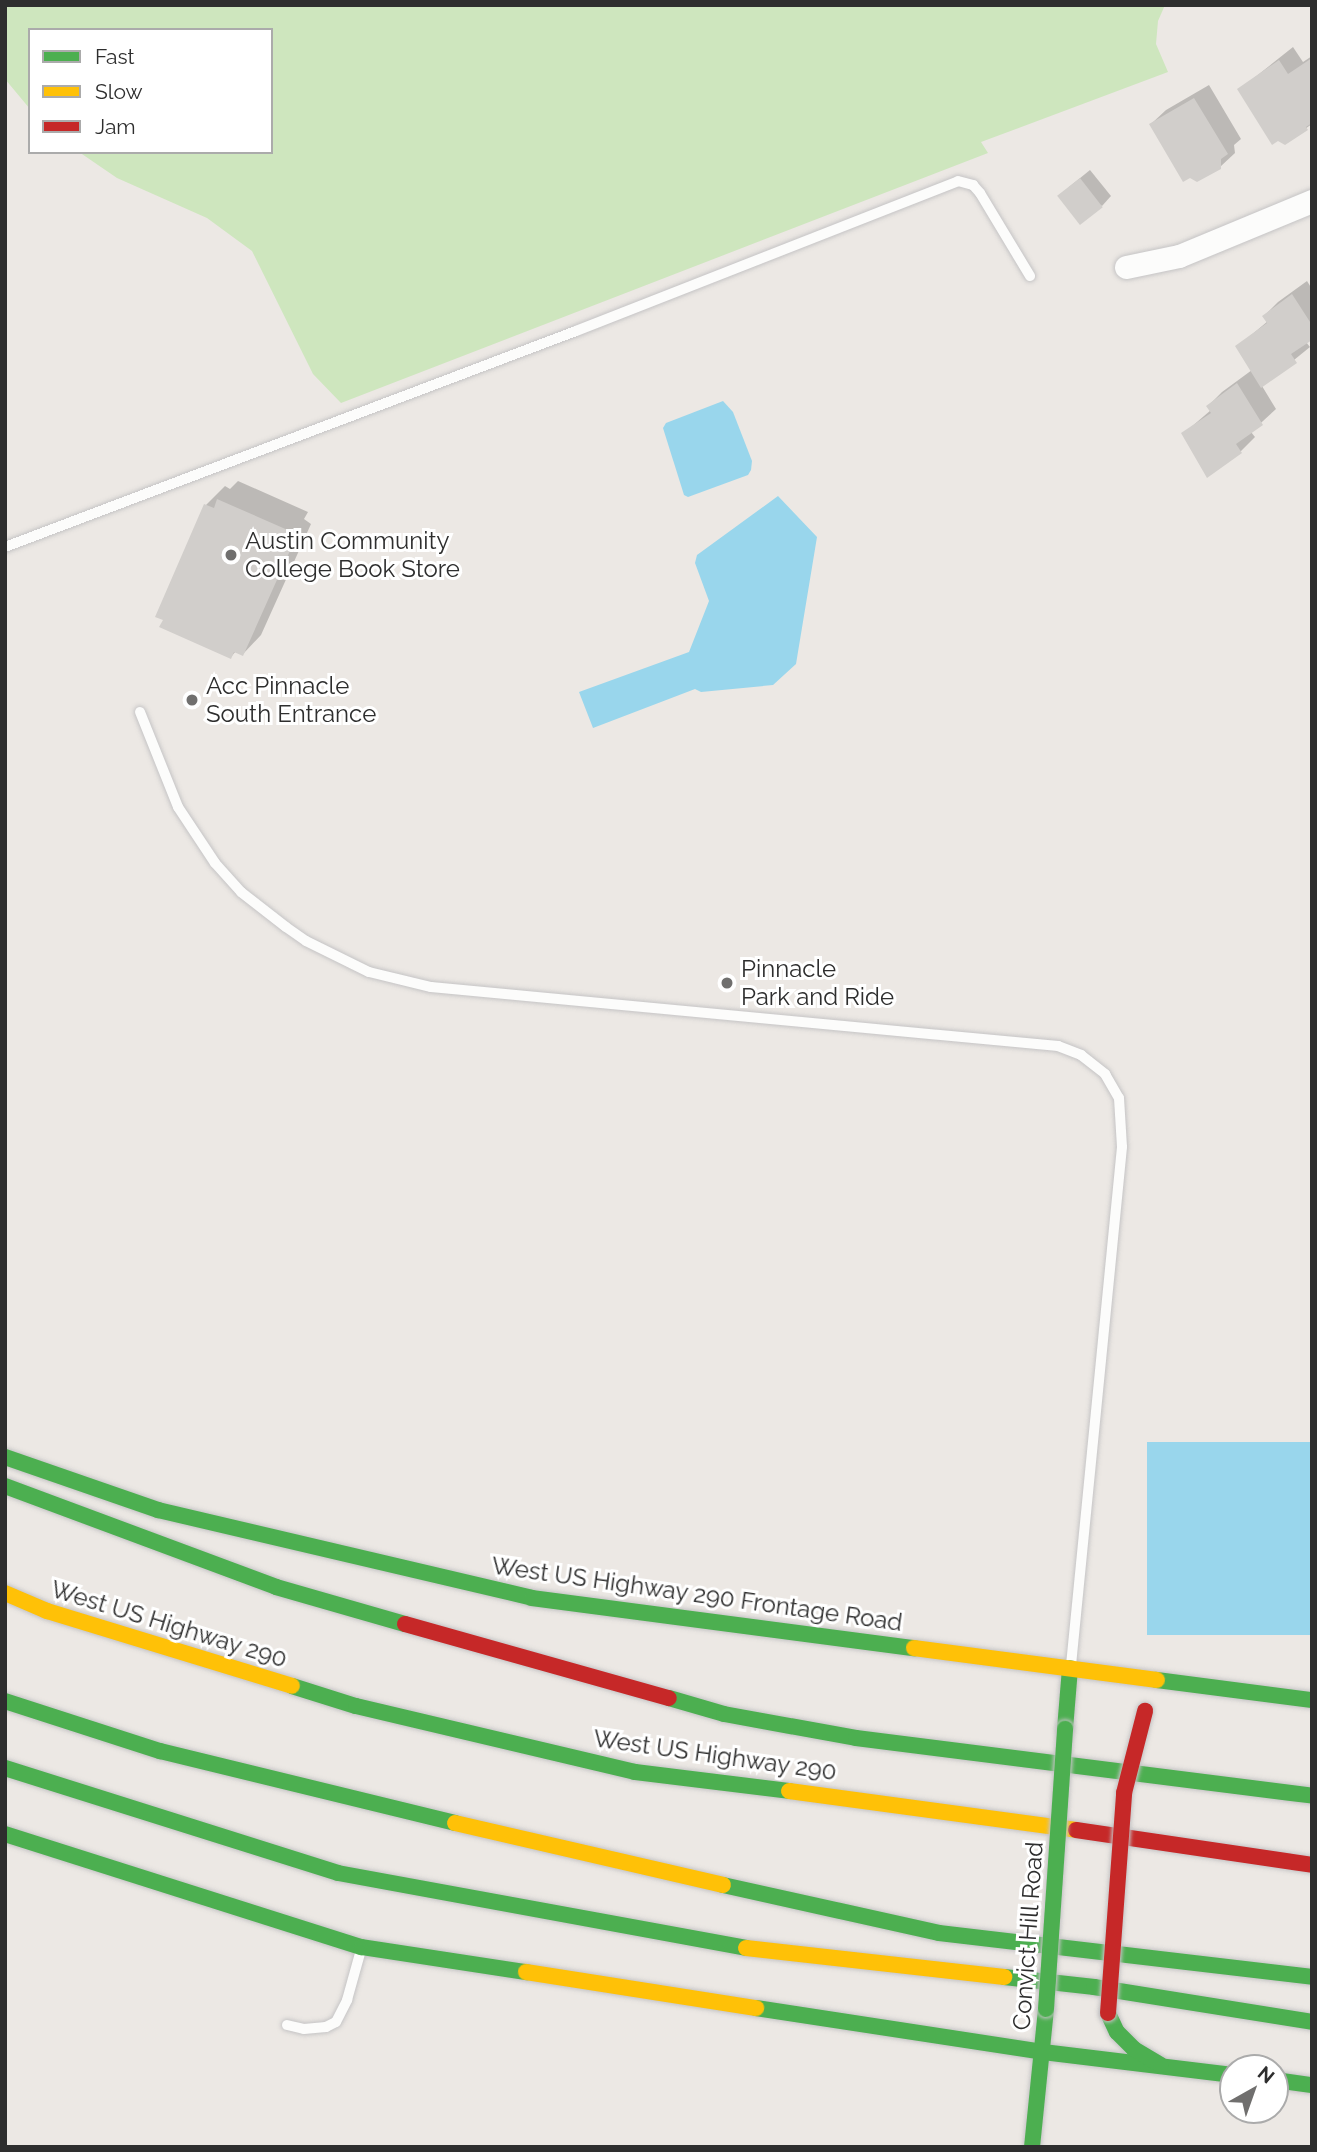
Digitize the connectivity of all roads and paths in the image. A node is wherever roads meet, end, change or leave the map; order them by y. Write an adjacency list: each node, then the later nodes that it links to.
1 (1312, 201): 2 (street)
2 (1126, 267)
3 (1030, 275): 4 (lane)
4 (5, 547)
5 (140, 712): 9 (lane)
6 (5, 1457): 9 (main road, West US Highway 290 Frontage Road)
7 (5, 1486): 14 (main road)
8 (5, 1593): 16 (main road, West US Highway 290)
9 (1070, 1668): 10 (main road, West US Highway 290 Frontage Road); 25 (main road, Convict Hill Road, bridge)
10 (1194, 1684): 11 (main road, West US Highway 290 Frontage Road); 26 (main road, bridge)
11 (1312, 1700)
12 (5, 1701): 18 (main road)
13 (5, 1768): 19 (main road)
14 (1312, 1796)
15 (5, 1834): 17 (main road)
16 (1312, 1865)
17 (362, 1947): 24 (lane); 25 (main road)
18 (1312, 1977)
19 (1094, 1987): 20 (main road); 23 (main road)
20 (1216, 1990)
21 (1284, 1991): 22 (main road)
22 (1312, 1991)
23 (1312, 2022)
24 (287, 2025)
25 (1044, 2052): 26 (main road); 30 (main road, Convict Hill Road)
26 (1163, 2067): 27 (main road)
27 (1219, 2073)
28 (1289, 2082): 29 (main road)
29 (1312, 2085)
30 (1032, 2147)

